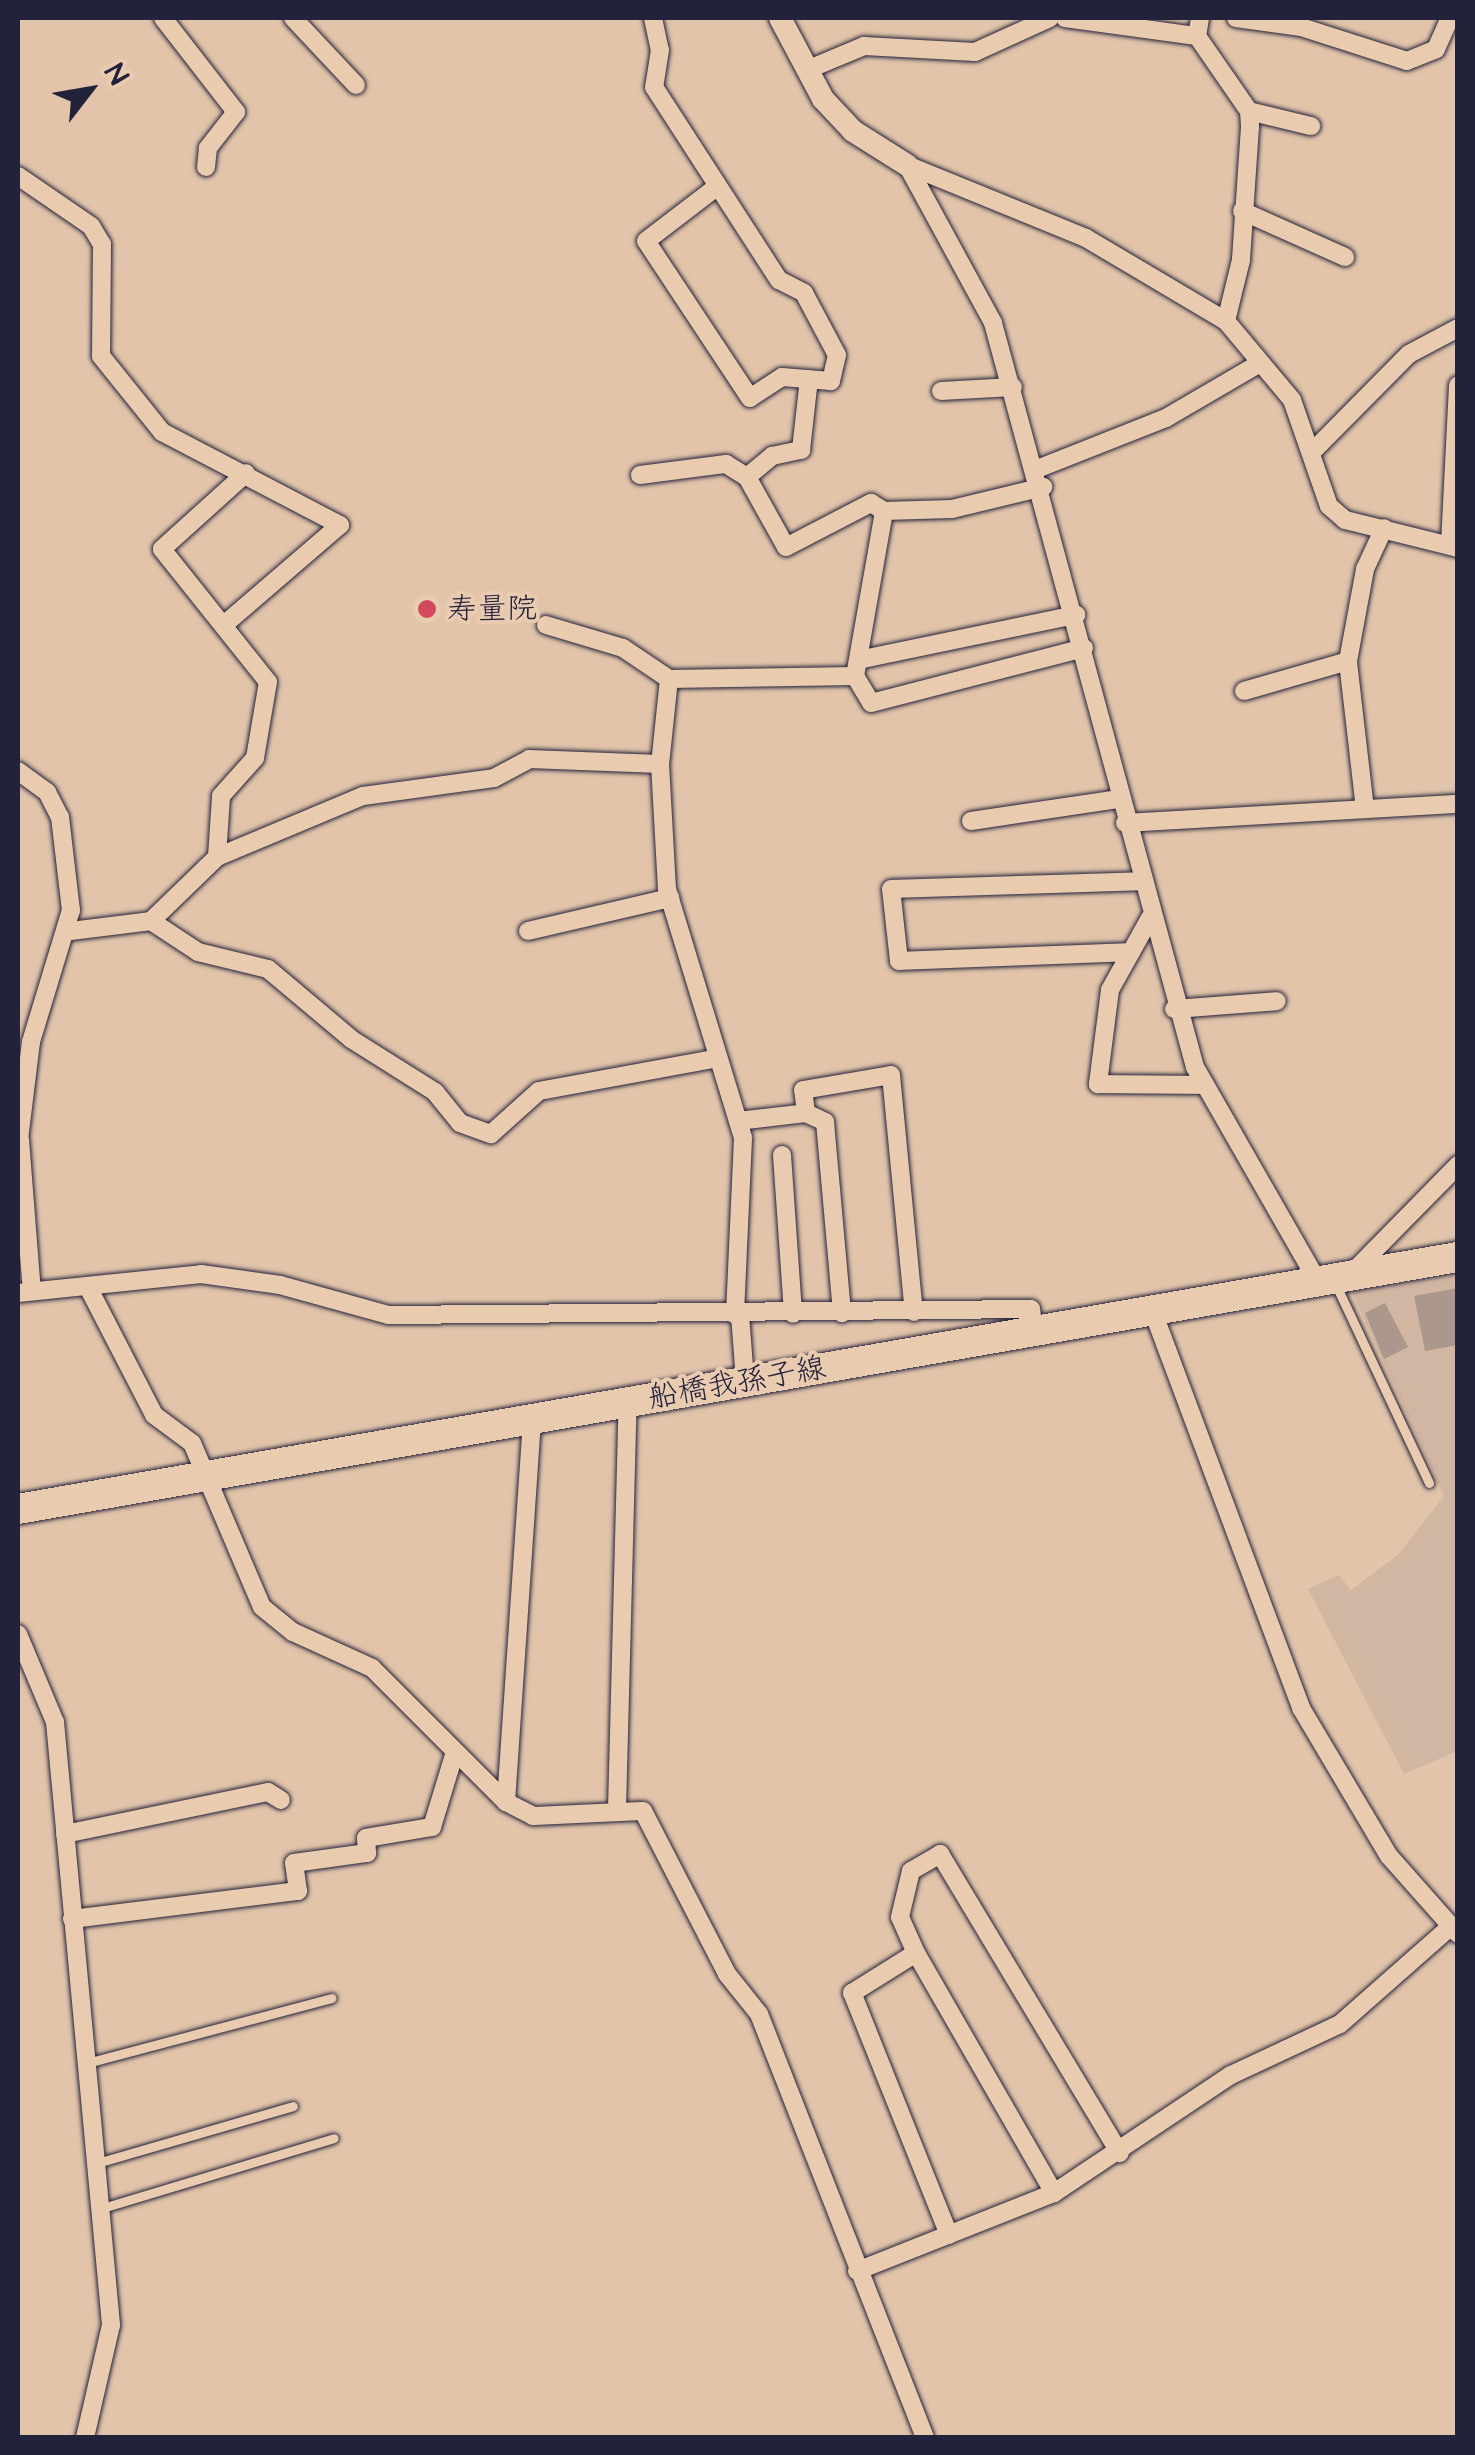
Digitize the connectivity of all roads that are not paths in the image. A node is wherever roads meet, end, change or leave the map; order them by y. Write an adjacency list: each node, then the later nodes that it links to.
1 (163, 18): 15 (street)
2 (293, 18): 11 (street)
3 (652, 18): 17 (street)
4 (780, 18): 10 (street)
5 (1050, 18): 10 (street)
6 (1065, 18): 9 (street)
7 (1236, 18): 8 (street)
8 (1452, 26)
9 (1199, 27): 12 (street)
10 (808, 69): 14 (street)
11 (356, 85)
12 (1249, 111): 13 (street); 18 (street)
13 (1311, 126)
14 (908, 165): 20 (street); 25 (street)
15 (206, 167)
16 (18, 176): 28 (street)
17 (716, 188): 23 (street); 23 (street)
18 (1242, 211): 19 (street); 20 (street)
19 (1345, 257)
20 (1226, 321): 22 (street)
21 (1458, 328): 27 (street)
22 (1260, 363): 27 (street); 31 (street)
23 (809, 380): 30 (street)
24 (1458, 385): 34 (street)
25 (1012, 387): 26 (street); 31 (street)
26 (941, 391)
27 (1312, 452): 33 (street)
28 (246, 473): 36 (street); 36 (street)
29 (640, 475): 30 (street)
30 (746, 477): 32 (street)
31 (1040, 478): 32 (street); 35 (street)
32 (884, 511): 40 (street)
33 (1384, 528): 34 (street); 39 (street)
34 (1454, 546)
35 (1076, 615): 38 (street); 40 (street)
36 (225, 624): 50 (street)
37 (546, 625): 41 (street)
38 (1084, 648): 40 (street); 45 (street)
39 (1348, 661): 42 (street); 47 (street)
40 (856, 668): 41 (street)
41 (669, 679): 43 (street)
42 (1244, 691)
43 (660, 764): 50 (street); 52 (street)
44 (18, 772): 55 (street)
45 (1119, 799): 48 (street); 49 (street)
46 (1458, 804): 47 (street)
47 (1364, 810): 49 (street)
48 (971, 821)
49 (1125, 823): 51 (street)
50 (217, 857): 54 (street)
51 (1140, 881): 53 (street); 57 (street)
52 (670, 898): 56 (street); 60 (street)
53 (1150, 918): 57 (street); 59 (street)
54 (151, 921): 55 (street); 60 (street)
55 (71, 931): 64 (street)
56 (528, 931)
57 (1131, 952): 61 (street)
58 (1277, 1001): 59 (street)
59 (1174, 1009): 61 (street)
60 (718, 1058): 63 (street)
61 (1205, 1084): 68 (street)
62 (806, 1113): 63 (street); 72 (street); 74 (street)
63 (738, 1121): 75 (street)
64 (19, 1144): 70 (street)
65 (782, 1155): 73 (street)
66 (1458, 1166): 68 (street)
67 (1458, 1257): 68 (main road, 船橋我孫子線)
68 (1333, 1277): 71 (main road, 船橋我孫子線); 81 (lane)
69 (88, 1288): 70 (street); 75 (street); 80 (street)
70 (25, 1292)
71 (1152, 1309): 76 (main road, 船橋我孫子線); 90 (street)
72 (914, 1312): 74 (street); 76 (street)
73 (793, 1314): 74 (street); 75 (street)
74 (842, 1314)
75 (738, 1315): 77 (street)
76 (1034, 1330): 77 (main road, 船橋我孫子線)
77 (746, 1380): 78 (main road, 船橋我孫子線)
78 (628, 1401): 79 (main road, 船橋我孫子線); 87 (street)
79 (532, 1419): 80 (main road, 船橋我孫子線); 86 (street)
80 (205, 1474): 82 (main road, 船橋我孫子線); 84 (street)
81 (1429, 1483)
82 (18, 1510)
83 (18, 1634): 88 (street)
84 (455, 1752): 86 (street); 89 (street)
85 (281, 1800): 88 (street)
86 (506, 1802): 87 (street)
87 (616, 1809): 101 (street)
88 (64, 1834): 89 (street)
89 (72, 1919): 93 (street)
90 (1454, 1930): 96 (street)
91 (916, 1953): 96 (street); 98 (street); 100 (street)
92 (332, 1998): 93 (lane)
93 (84, 2063): 97 (street)
94 (293, 2106): 97 (lane)
95 (334, 2138): 99 (lane)
96 (1120, 2153): 98 (street)
97 (95, 2164): 99 (street)
98 (1054, 2193): 100 (street)
99 (100, 2210): 102 (street)
100 (949, 2234): 101 (street)
101 (857, 2271): 103 (street)
102 (85, 2438)
103 (925, 2438)

